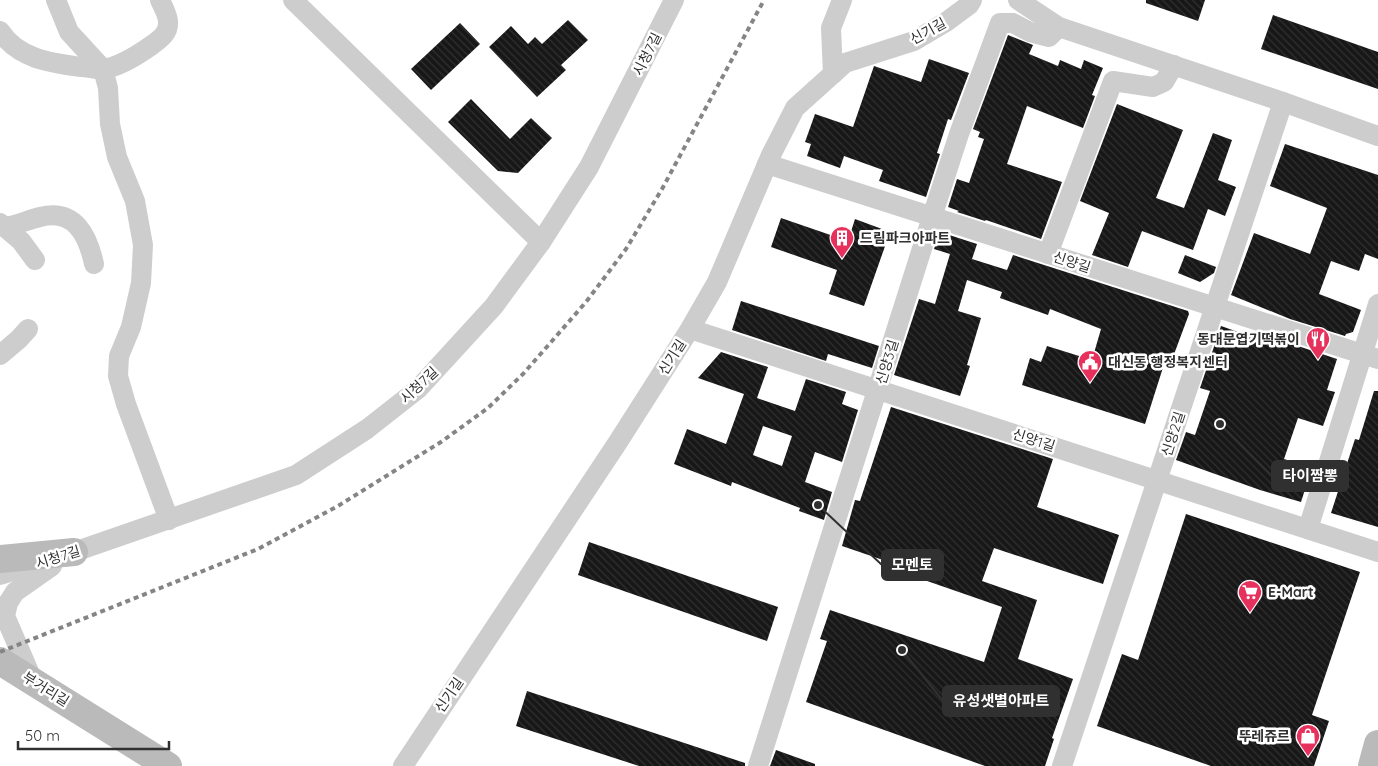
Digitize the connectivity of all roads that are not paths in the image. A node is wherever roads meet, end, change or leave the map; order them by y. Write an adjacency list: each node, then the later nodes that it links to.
1 (56, 0): 11 (street)
2 (160, 0): 11 (street)
3 (293, 0): 18 (street)
4 (674, 0): 18 (street, 시청7길)
5 (842, 0): 12 (street)
6 (972, 0): 12 (street, 신기길)
7 (1018, 0): 8 (street)
8 (1059, 27): 10 (street); 16 (street, 신양3길)
9 (0, 32): 11 (street)
10 (1174, 66): 13 (street); 19 (street)
11 (103, 69): 30 (street)
12 (832, 74): 15 (street, 신기길)
13 (1283, 102): 14 (street); 23 (street, 신양2길)
14 (1378, 136)
15 (767, 164): 16 (street, 신양길); 25 (street, 신기길)
16 (932, 217): 19 (street, 신양길); 28 (street, 신양3길)
17 (3, 225): 20 (street); 21 (street)
18 (541, 242): 30 (street, 시청7길)
19 (1048, 254): 23 (street, 신양길)
20 (35, 260)
21 (94, 264)
22 (1378, 304): 27 (street)
23 (1214, 307): 27 (street, 신양길); 29 (street, 신양2길)
24 (28, 329): 26 (street)
25 (690, 329): 28 (street, 신양1길); 40 (street, 신기길)
26 (0, 355)
27 (1370, 357): 31 (street)
28 (878, 390): 29 (street, 신양1길); 41 (street, 신양3길)
29 (1158, 480): 31 (street, 신양1길); 42 (street, 신양2길)
30 (169, 520): 32 (street, 시청7길)
31 (1308, 530): 33 (street, 신양1길)
32 (74, 552): 34 (street); 35 (street, 시청7길); 37 (street)
33 (1378, 552)
34 (0, 559)
35 (0, 575)
36 (0, 661): 37 (street, 부거리길)
37 (33, 681): 39 (street, 부거리길)
38 (1378, 744): 43 (street)
39 (168, 766)
40 (403, 766)
41 (758, 766)
42 (1062, 766)
43 (1372, 766)

